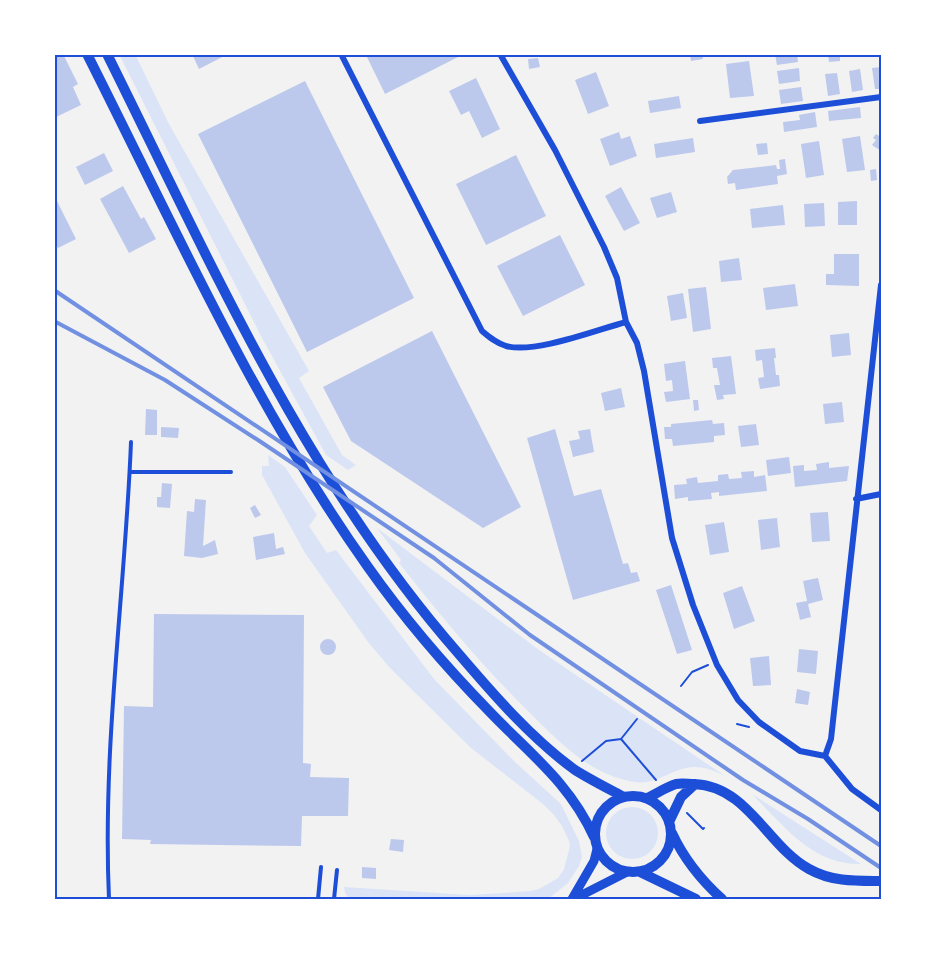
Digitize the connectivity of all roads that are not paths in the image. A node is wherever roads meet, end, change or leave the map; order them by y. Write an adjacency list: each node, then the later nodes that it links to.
1 (87, 54): 20 (main road)
2 (107, 54): 16 (main road)
3 (341, 54): 8 (street)
4 (500, 54): 8 (street)
5 (881, 97): 6 (street)
6 (700, 121)
7 (881, 285): 13 (street)
8 (626, 322): 14 (street)
9 (131, 442): 10 (lane)
10 (130, 472): 11 (lane); 27 (lane)
11 (231, 472)
12 (881, 494): 13 (street)
13 (856, 499): 14 (street)
14 (825, 756): 18 (street)
15 (695, 784): 17 (main road); 19 (main road); 26 (main road)
16 (624, 797): 17 (main road); 20 (main road)
17 (647, 798): 19 (main road)
18 (881, 810)
19 (670, 826): 25 (main road); 32 (main road)
20 (594, 837): 21 (main road)
21 (597, 849): 24 (main road); 30 (street)
22 (321, 867): 28 (lane)
23 (337, 870): 29 (lane)
24 (627, 872): 25 (main road); 30 (street)
25 (640, 872): 31 (main road)
26 (881, 881)
27 (109, 899)
28 (318, 899)
29 (334, 899)
30 (573, 899)
31 (696, 899)
32 (722, 899)

